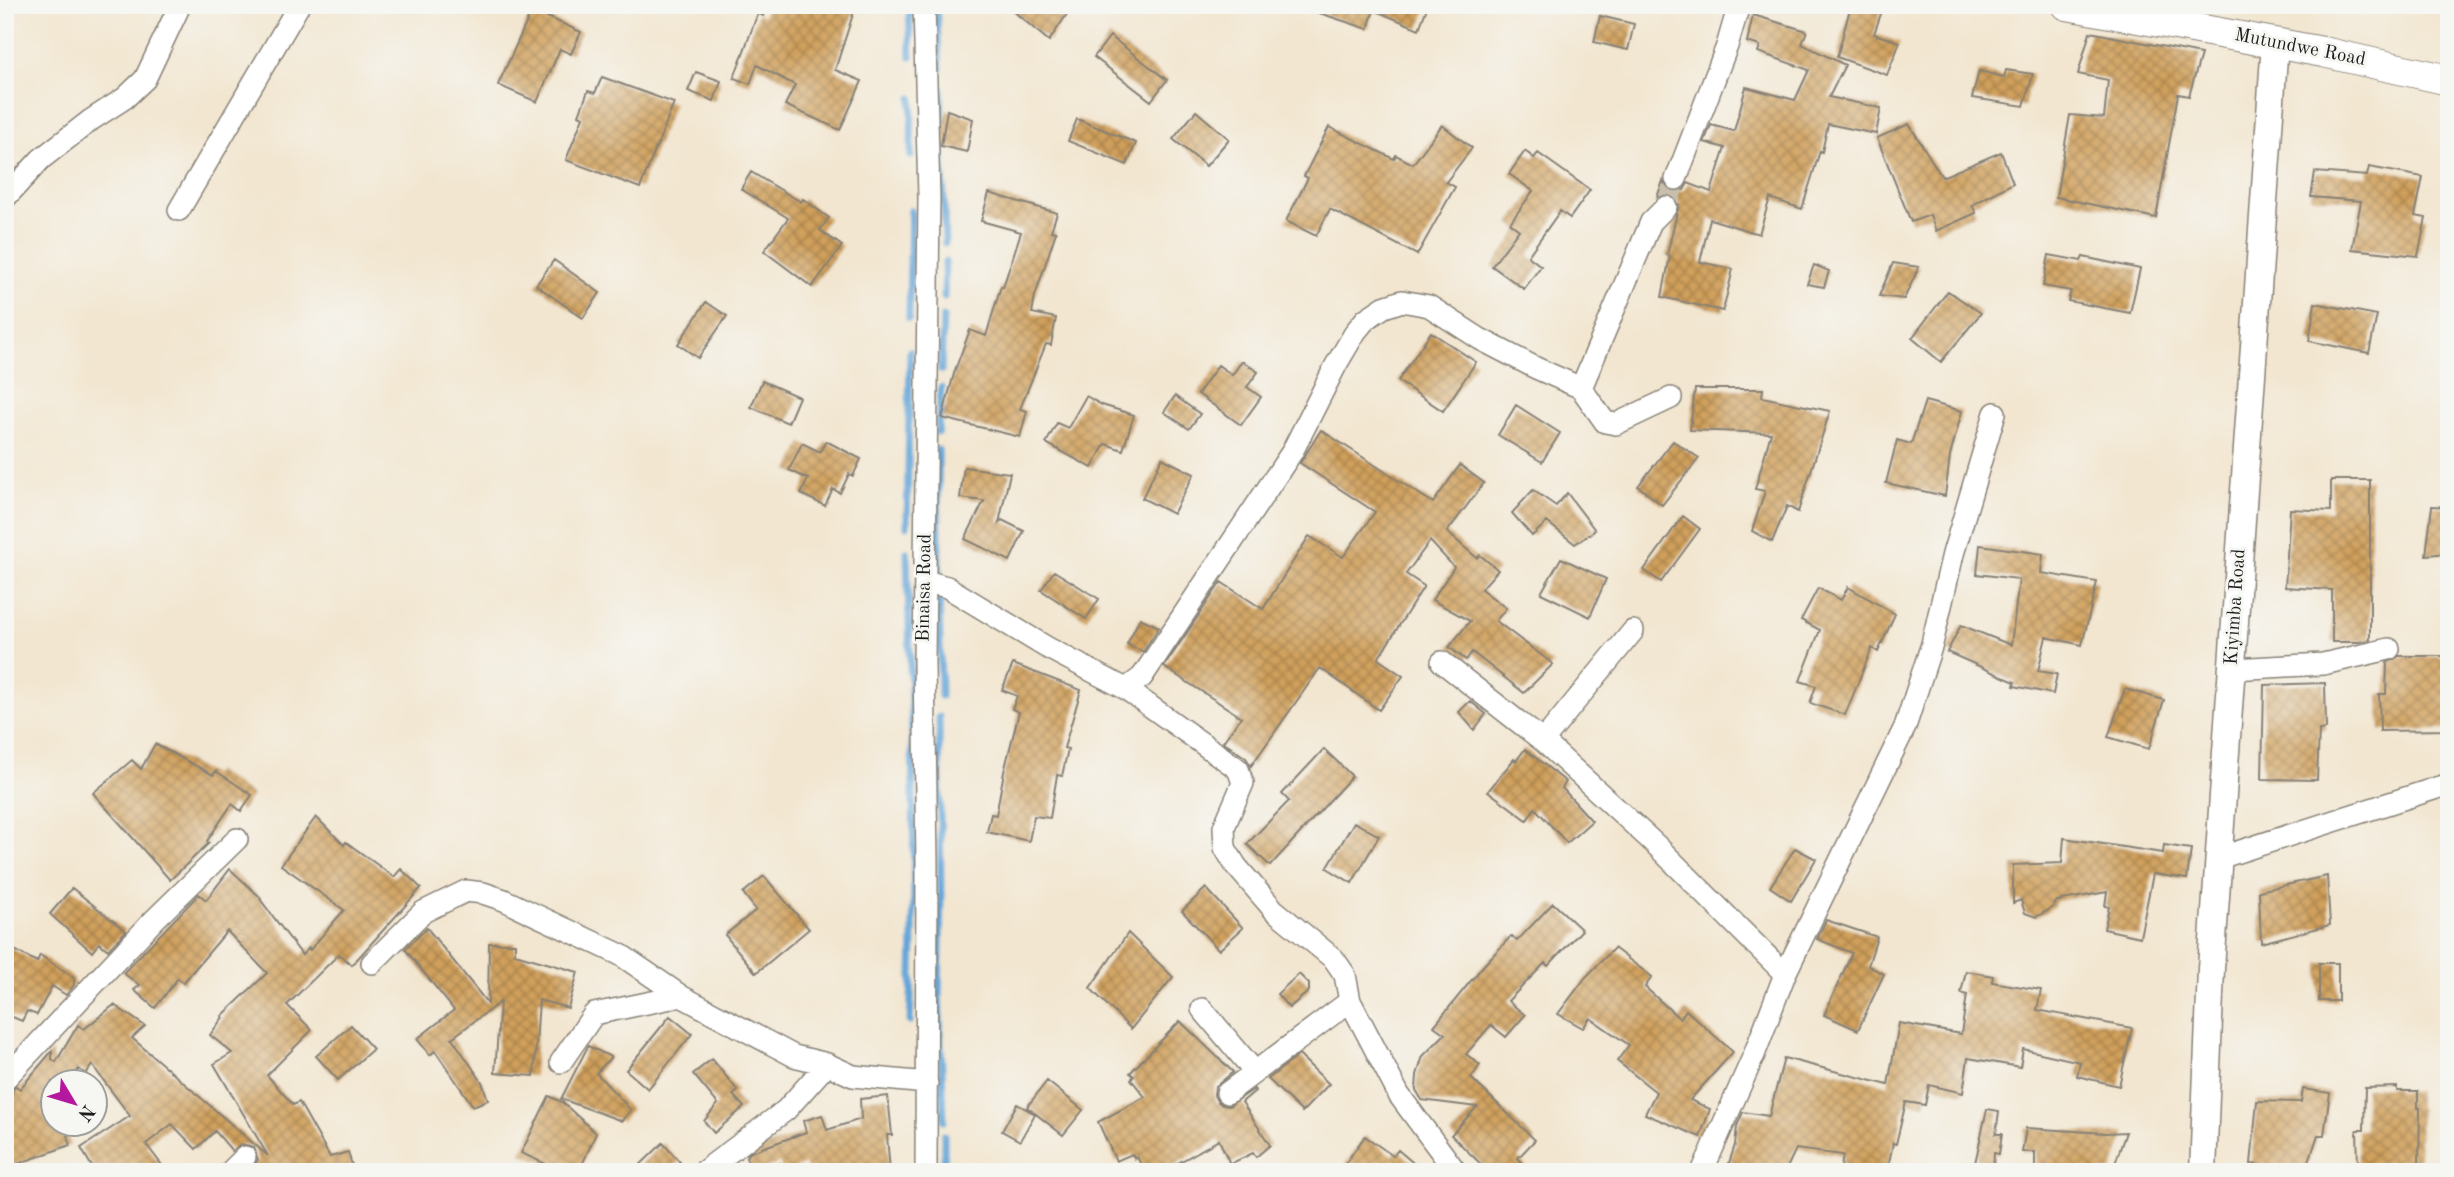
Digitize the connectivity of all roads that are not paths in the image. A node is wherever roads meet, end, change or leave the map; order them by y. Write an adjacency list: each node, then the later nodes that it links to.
1 (180, 5): 9 (street)
2 (299, 5): 11 (street)
3 (924, 5): 15 (street, Binaisa Road)
4 (1739, 5): 8 (street)
5 (2067, 5): 6 (main road, Mutundwe Road)
6 (2275, 42): 7 (main road, Mutundwe Road); 19 (street, Kiyimba Road)
7 (2449, 80)
8 (1676, 179)
9 (5, 198)
10 (1666, 207): 12 (street)
11 (179, 211)
12 (1581, 387): 13 (street); 20 (street)
13 (1671, 398)
14 (1995, 413): 26 (street)
15 (925, 581): 20 (street); 34 (street, Binaisa Road)
16 (1633, 631): 21 (street)
17 (2389, 649): 19 (street)
18 (1442, 662): 21 (street)
19 (2232, 669): 24 (street, Kiyimba Road)
20 (1126, 689): 28 (street)
21 (1543, 741): 26 (street)
22 (2449, 784): 24 (street)
23 (237, 839): 33 (street)
24 (2219, 858): 40 (street, Kiyimba Road)
25 (372, 963): 27 (street)
26 (1785, 974): 39 (street)
27 (681, 996): 30 (street); 31 (street)
28 (1350, 1001): 32 (street); 38 (street)
29 (1202, 1009): 32 (street)
30 (561, 1062)
31 (827, 1064): 34 (street); 36 (street)
32 (1255, 1072): 35 (street)
33 (6, 1077)
34 (927, 1083): 37 (street, Binaisa Road)
35 (1227, 1093)
36 (703, 1172)
37 (926, 1172)
38 (1456, 1172)
39 (1702, 1172)
40 (2203, 1172)

